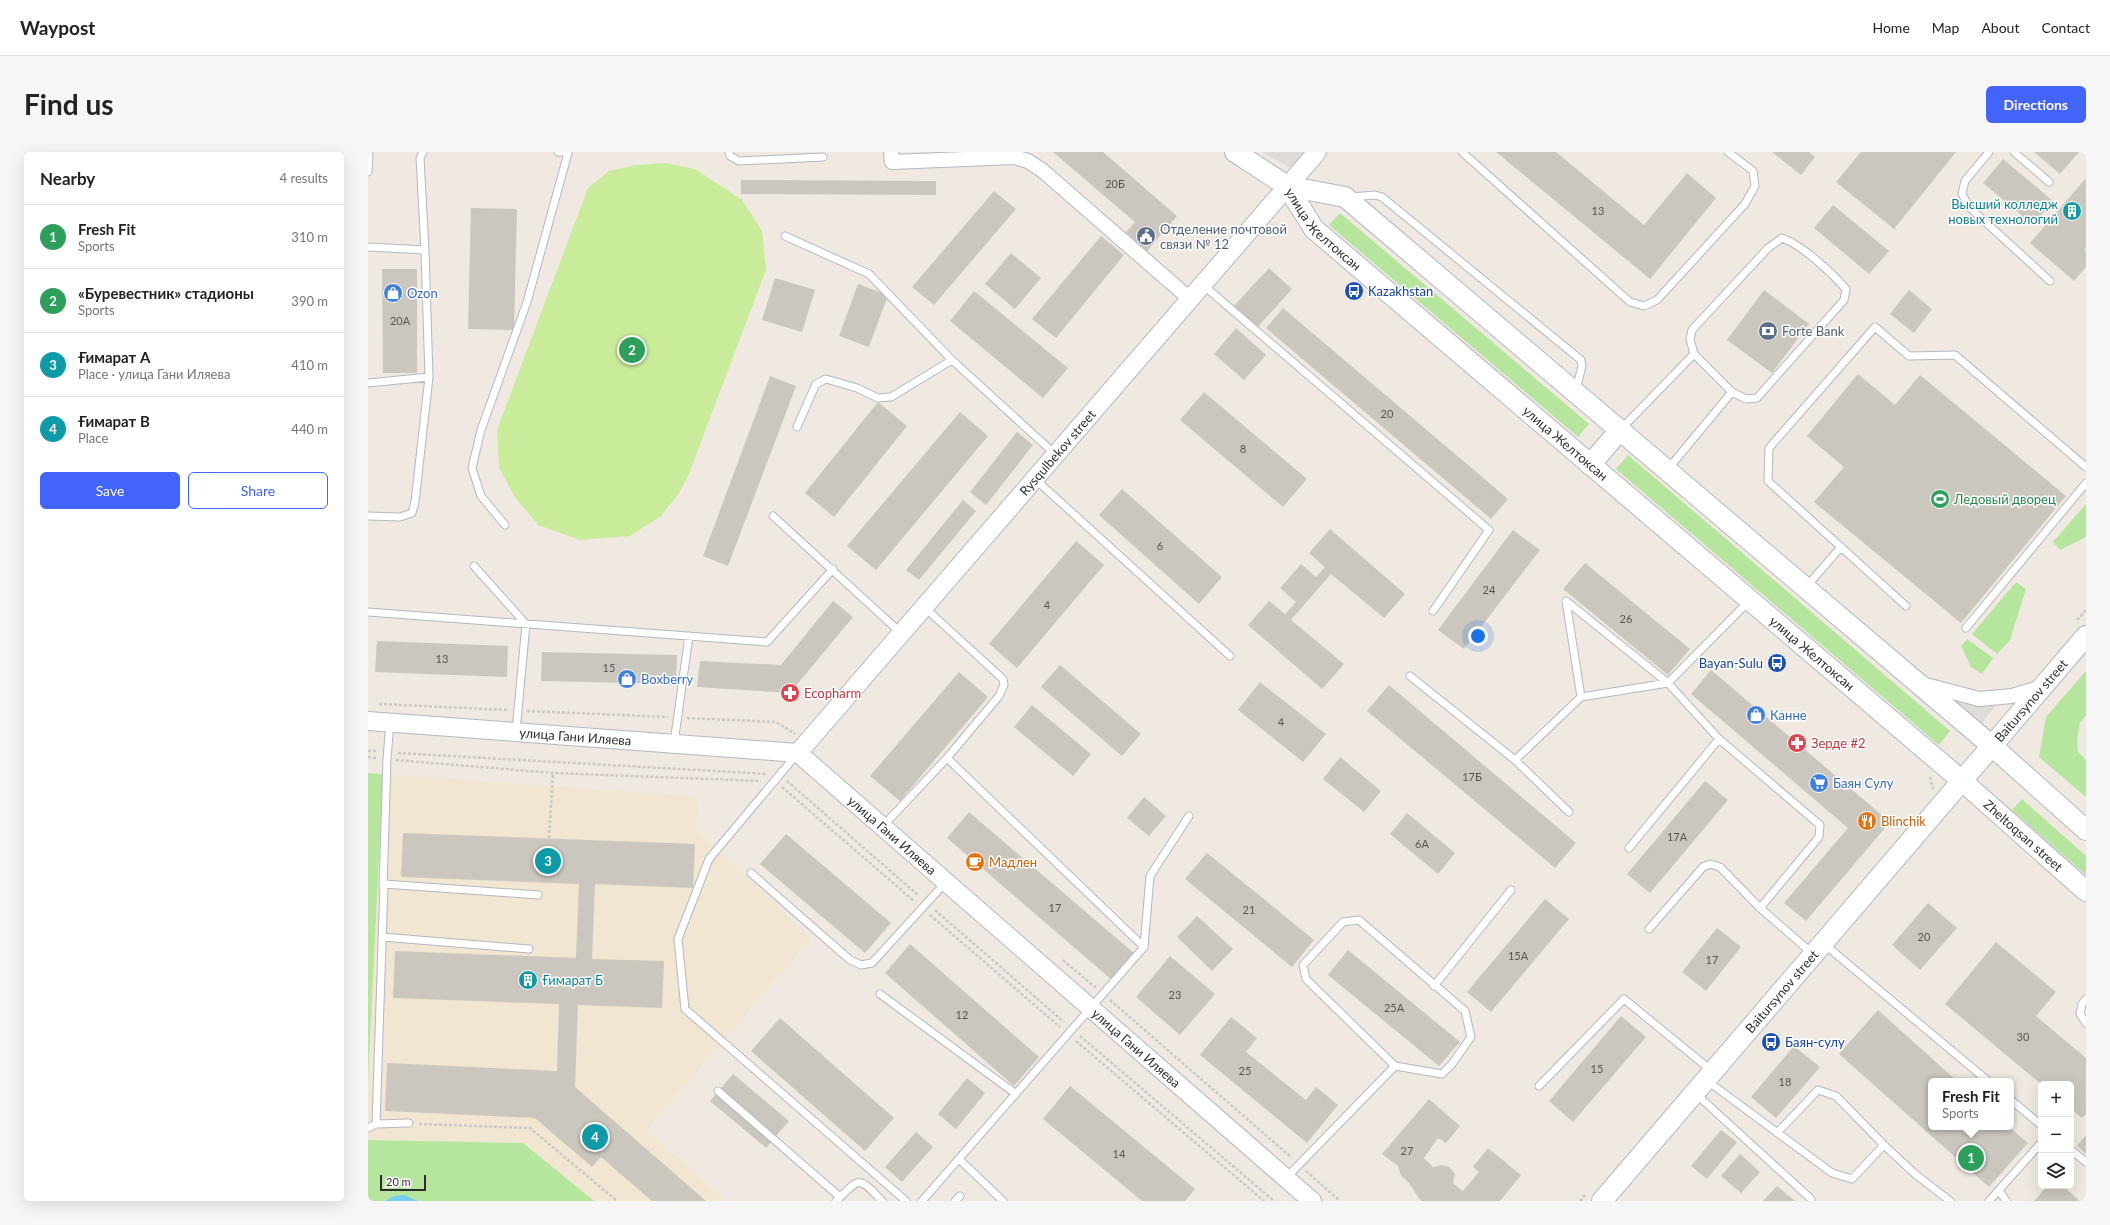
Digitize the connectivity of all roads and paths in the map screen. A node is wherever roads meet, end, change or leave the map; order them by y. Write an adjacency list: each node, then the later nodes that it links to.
1 (369, 152): 14 (lane)
2 (423, 152): 20 (lane)
3 (558, 152): 4 (lane)
4 (568, 152): 40 (lane)
5 (728, 152): 13 (lane)
6 (891, 152): 23 (street)
7 (1235, 152): 16 (main road)
8 (1317, 152): 16 (street, Rysqulbekov street)
9 (1462, 152): 10 (lane)
10 (1728, 152)
11 (1989, 152): 21 (lane)
12 (2014, 152): 15 (lane)
13 (823, 157)
14 (368, 172)
15 (2049, 182)
16 (1288, 186): 17 (main road, улица Желтоксан); 22 (street, Rysqulbekov street); 33 (main road, улица Желтоксан)
17 (1345, 197): 28 (main road, улица Желтоксан); 28 (lane)
18 (785, 236): 25 (lane)
19 (368, 247): 20 (lane)
20 (425, 250): 26 (lane)
21 (2050, 281)
22 (1203, 284): 23 (street, Rysqulbekov street); 48 (lane)
23 (1190, 299): 32 (street, Rysqulbekov street)
24 (1694, 354): 29 (lane); 29 (lane); 31 (lane)
25 (952, 360): 30 (lane); 32 (lane)
26 (429, 377): 27 (lane); 38 (lane)
27 (368, 383)
28 (1575, 392): 31 (main road, улица Желтоксан)
29 (1732, 392): 35 (lane)
30 (797, 427)
31 (1620, 430): 33 (main road); 35 (main road, улица Желтоксан)
32 (1056, 455): 36 (street, Rysqulbekov street)
33 (1590, 465): 45 (main road, улица Желтоксан)
34 (2086, 467): 41 (lane)
35 (1667, 470): 44 (main road, улица Желтоксан)
36 (1035, 478): 47 (street, Rysqulbekov street); 55 (lane)
37 (2086, 483): 51 (lane)
38 (368, 516)
39 (773, 516): 43 (lane)
40 (505, 526)
41 (1841, 547): 44 (lane); 46 (lane)
42 (474, 566): 50 (lane)
43 (833, 569): 52 (lane); 53 (lane)
44 (1806, 588): 57 (main road, улица Желтоксан)
45 (1750, 601): 58 (lane); 80 (main road, улица Желтоксан)
46 (1906, 606)
47 (924, 607): 52 (street, Rysqulbekov street); 75 (lane)
48 (1433, 611)
49 (368, 612): 50 (lane)
50 (526, 624): 53 (lane); 62 (lane)
51 (1966, 628)
52 (901, 633): 72 (street, Rysqulbekov street)
53 (689, 636): 63 (lane)
54 (2086, 636): 59 (main road, Baitursynov street)
55 (1230, 656)
56 (1410, 676): 76 (lane)
57 (1917, 682): 59 (street); 70 (main road, улица Желтоксан)
58 (1668, 683): 60 (lane); 60 (lane); 68 (lane)
59 (2042, 687): 70 (main road, Baitursynov street)
60 (1581, 696): 76 (lane)
61 (376, 704): 62 (path)
62 (518, 710): 63 (path); 67 (lane)
63 (678, 718): 66 (path); 69 (lane)
64 (368, 721): 65 (street, улица Гани Иляева)
65 (390, 722): 67 (street, улица Гани Иляева); 73 (lane)
66 (776, 722)
67 (515, 734): 69 (street, улица Гани Иляева)
68 (1719, 739): 88 (lane); 96 (lane)
69 (674, 744): 72 (street, улица Гани Иляева)
70 (1992, 746): 80 (main road, Baitursynov street); 86 (main road)
71 (368, 751): 73 (path)
72 (798, 753): 78 (lane); 85 (street, улица Гани Иляева)
73 (387, 755): 74 (path); 77 (path); 78 (path); 91 (lane)
74 (368, 757)
75 (947, 758): 85 (lane); 99 (lane)
76 (1515, 760): 83 (lane)
77 (553, 772): 81 (path); 87 (path)
78 (780, 775): 81 (lane); 95 (path)
79 (1930, 777): 82 (path)
80 (1961, 780): 93 (main road, Zheltoqsan street); 101 (main road, Baitursynov street)
81 (775, 782): 95 (path); 131 (lane)
82 (1933, 789)
83 (1569, 812)
84 (1189, 816): 99 (lane)
85 (883, 827): 90 (street, улица Гани Иляева)
86 (2086, 830)
87 (549, 838)
88 (1629, 848)
89 (751, 873): 95 (lane)
90 (946, 882): 95 (lane); 105 (street, улица Гани Иляева)
91 (383, 888): 94 (lane); 98 (lane)
92 (1511, 890): 102 (lane)
93 (2086, 892)
94 (538, 895)
95 (925, 906): 107 (path); 107 (path)
96 (1760, 908): 97 (lane); 101 (lane)
97 (1649, 929)
98 (382, 937): 100 (lane); 116 (lane)
99 (1144, 947): 105 (lane)
100 (528, 948)
101 (1818, 948): 109 (lane); 110 (main road, Baitursynov street)
102 (1434, 986): 108 (lane); 108 (lane)
103 (880, 994): 113 (lane)
104 (2086, 999): 106 (lane)
105 (1090, 1009): 107 (lane); 125 (street, улица Гани Иляева)
106 (2086, 1023)
107 (1070, 1032): 113 (lane); 134 (path); 135 (path)
108 (1395, 1066): 125 (lane)
109 (1984, 1078)
110 (1704, 1082): 111 (lane); 119 (lane); 128 (lane); 137 (main road, Baitursynov street)
111 (1539, 1086)
112 (718, 1091): 127 (lane)
113 (1016, 1094): 123 (lane)
114 (2014, 1102): 115 (lane)
115 (2038, 1122)
116 (376, 1124): 117 (lane); 118 (lane)
117 (408, 1124): 129 (path)
118 (368, 1128)
119 (1777, 1133): 120 (lane); 120 (lane)
120 (1884, 1145): 138 (lane)
121 (2038, 1146): 126 (lane)
122 (2074, 1152): 124 (lane)
123 (959, 1159): 132 (lane); 133 (lane)
124 (2086, 1162)
125 (1286, 1178): 136 (street, улица Гани Иляева)
126 (1999, 1190): 139 (lane); 140 (lane)
127 (838, 1199): 130 (lane)
128 (1811, 1199)
129 (617, 1201)
130 (882, 1201)
131 (906, 1201)
132 (922, 1201)
133 (1004, 1201)
134 (1264, 1201)
135 (1274, 1201)
136 (1312, 1201)
137 (1602, 1201)
138 (1950, 1201)
139 (1989, 1201)
140 (2006, 1201)

